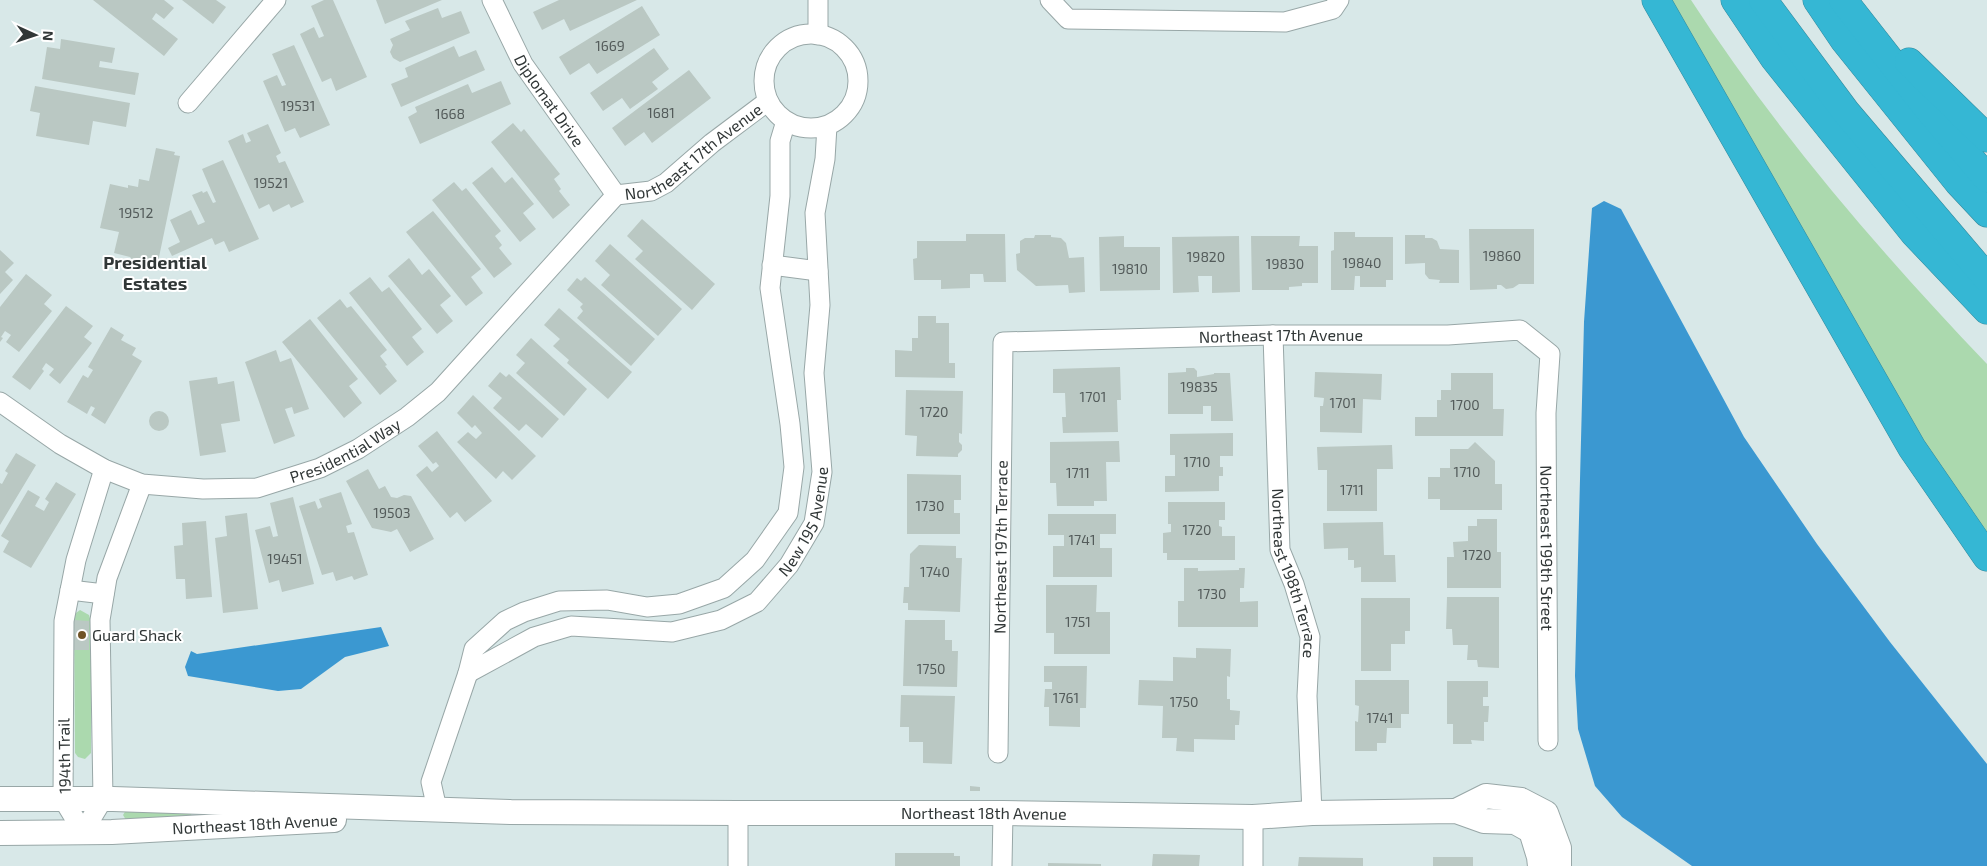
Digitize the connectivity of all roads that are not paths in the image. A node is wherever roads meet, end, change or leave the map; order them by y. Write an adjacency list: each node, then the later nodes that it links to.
1 (276, 0): 13 (street)
2 (492, 0): 18 (street, Diplomat Drive)
3 (818, 0): 11 (street)
4 (1050, 0): 5 (street)
5 (1339, 0)
6 (1656, 0): 30 (highway)
7 (1735, 0): 23 (highway)
8 (1763, 0): 22 (highway)
9 (1817, 0): 19 (highway)
10 (1844, 0): 16 (highway); 17 (highway)
11 (818, 35): 12 (street); 15 (street)
12 (768, 101): 14 (street); 18 (street, Northeast 17th Avenue)
13 (188, 103)
14 (786, 121): 15 (street); 20 (street, New 195 Avenue)
15 (827, 126): 21 (street, New 195 Avenue)
16 (1987, 138)
17 (1987, 178)
18 (616, 195): 29 (street, Presidential Way)
19 (1987, 213)
20 (772, 265): 21 (street); 33 (street, New 195 Avenue)
21 (818, 271): 33 (street, New 195 Avenue)
22 (1987, 278)
23 (1987, 310)
24 (1273, 336): 25 (street, Northeast 17th Avenue); 26 (street, Northeast 17th Avenue); 44 (street, Northeast 198th Terrace)
25 (1003, 342): 35 (street, Northeast 197th Terrace)
26 (1550, 354): 34 (street, Northeast 199th Street)
27 (0, 402): 28 (street, Presidential Way)
28 (104, 469): 29 (street, Presidential Way); 31 (street, 194th Trail)
29 (142, 484): 32 (street)
30 (1987, 558)
31 (70, 590): 32 (street); 37 (street, 194th Trail)
32 (104, 594): 38 (street)
33 (468, 673): 39 (street, New 195 Avenue)
34 (1548, 742)
35 (998, 753)
36 (0, 799): 37 (street, Northeast 18th Avenue)
37 (63, 799): 38 (street, Northeast 18th Avenue); 46 (street, 194th Trail)
38 (103, 799): 39 (street, Northeast 18th Avenue); 46 (street)
39 (437, 809): 41 (street, Northeast 18th Avenue)
40 (1456, 811): 44 (street, Northeast 18th Avenue); 51 (street, Northeast 18th Avenue); 52 (street, Northeast 18th Avenue)
41 (511, 812): 43 (street, Northeast 18th Avenue); 46 (street, Northeast 18th Avenue)
42 (1003, 812): 43 (street, Northeast 18th Avenue); 45 (street, Northeast 18th Avenue); 49 (street)
43 (738, 813): 48 (street)
44 (1312, 813): 45 (street, Northeast 18th Avenue)
45 (1253, 817): 50 (street)
46 (83, 832): 47 (street, Northeast 18th Avenue)
47 (0, 833)
48 (738, 866)
49 (1002, 866)
50 (1253, 866)
51 (1540, 866)
52 (1558, 866)

